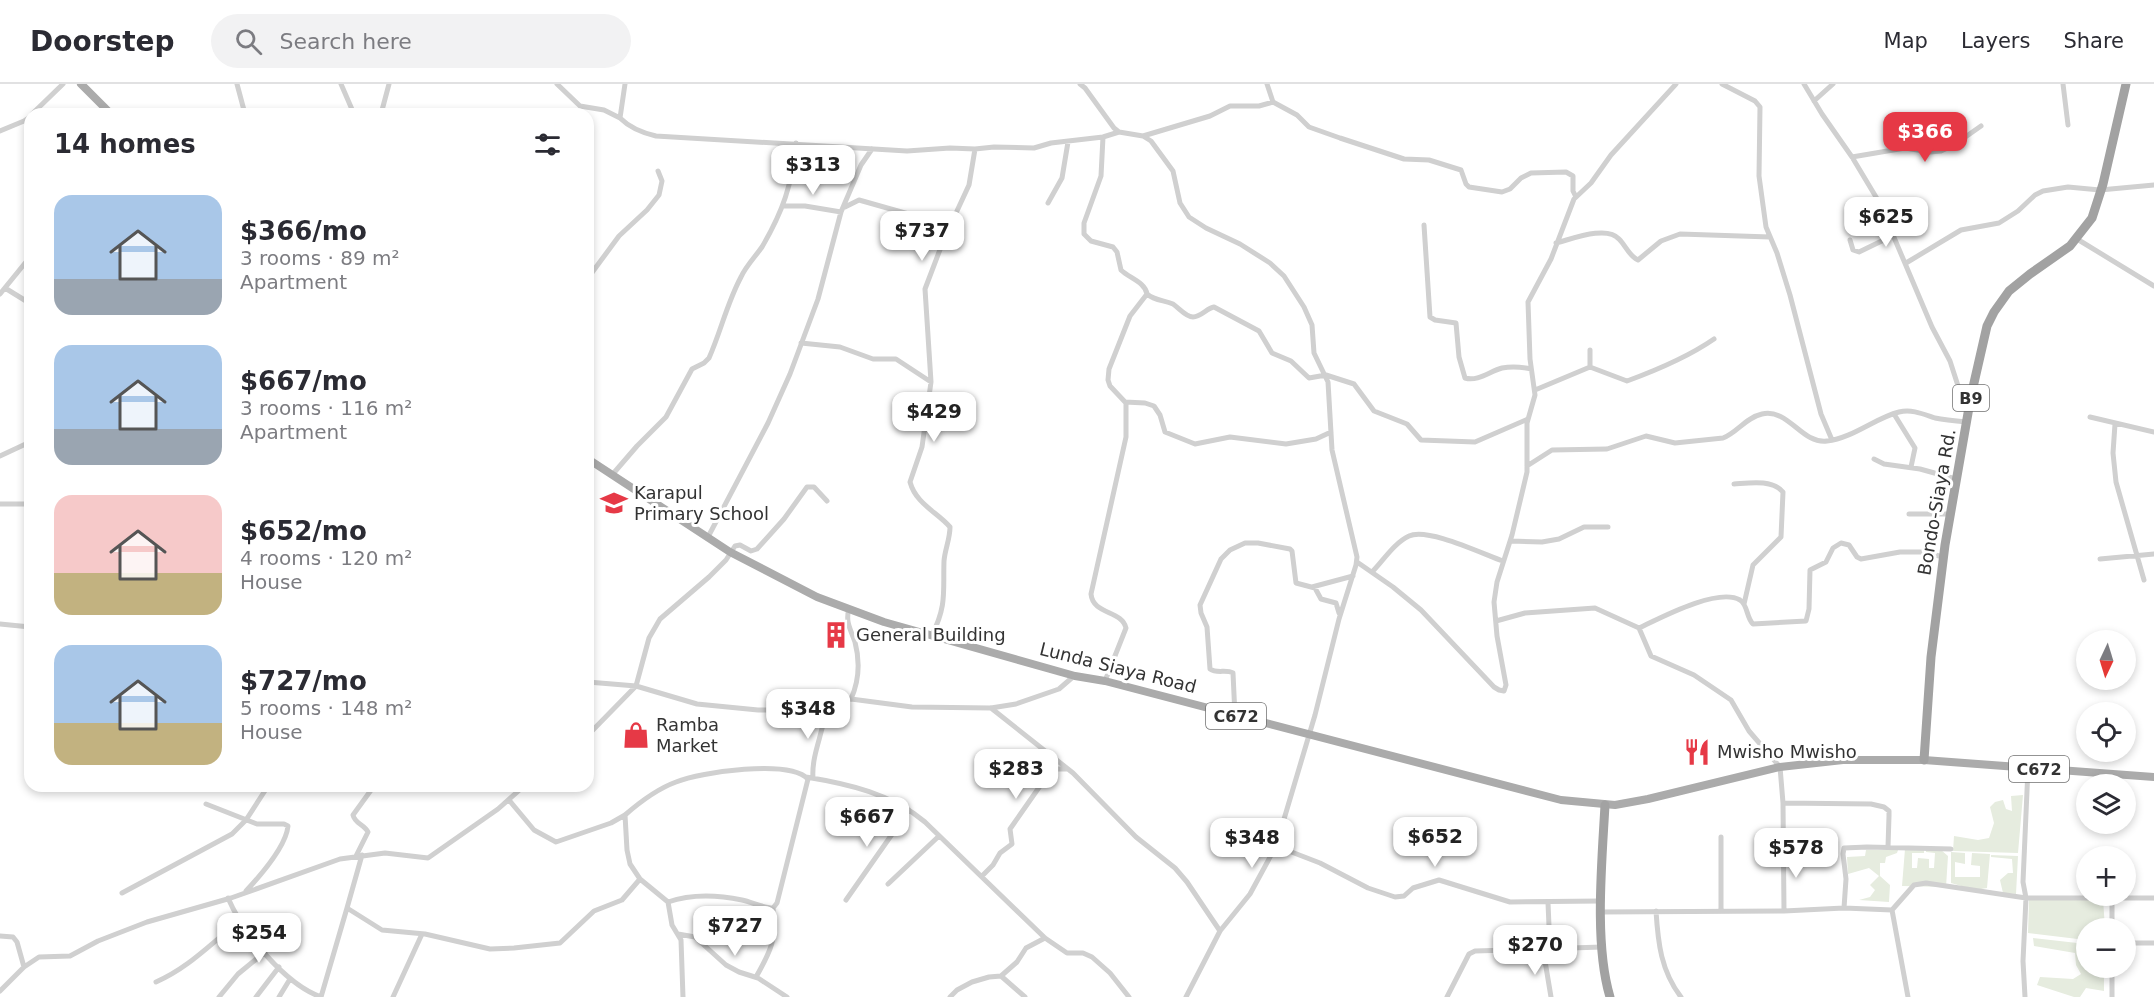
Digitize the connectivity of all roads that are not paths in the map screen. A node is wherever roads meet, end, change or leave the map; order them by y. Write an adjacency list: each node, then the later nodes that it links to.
1 (63, 84): 18 (street)
2 (81, 84): 19 (main road)
3 (237, 84): 20 (street)
4 (341, 84): 21 (street)
5 (389, 84): 22 (street)
6 (557, 84): 23 (street)
7 (625, 84): 25 (street)
8 (1267, 84): 17 (street)
9 (1676, 84): 43 (street)
10 (1722, 84): 50 (street)
11 (1804, 84): 16 (street)
12 (1833, 84): 16 (street)
13 (2063, 84): 27 (street)
14 (2126, 84): 42 (highway, Bondo-Siaya Rd. / B9)
15 (1083, 85): 28 (street)
16 (1814, 101): 39 (street)
17 (1273, 102): 33 (street); 43 (street)
18 (38, 108)
19 (105, 108)
20 (243, 108)
21 (351, 108)
22 (383, 108)
23 (592, 108)
24 (594, 108): 25 (street)
25 (620, 118): 36 (street)
26 (24, 122): 30 (street)
27 (2068, 125)
28 (1111, 126): 31 (street); 32 (street)
29 (1981, 126): 39 (street)
30 (0, 130)
31 (1119, 132): 32 (street); 33 (street)
32 (1112, 135): 34 (street)
33 (1143, 136): 67 (street)
34 (1103, 137): 35 (street); 60 (street)
35 (1068, 142): 38 (street); 44 (street)
36 (796, 143): 37 (street); 45 (street)
37 (872, 149): 38 (street); 46 (street)
38 (975, 149): 49 (street)
39 (1852, 157): 48 (street)
40 (658, 171): 56 (street)
41 (2154, 185): 42 (street)
42 (2100, 190): 51 (highway, Bondo-Siaya Rd. / B9); 54 (street)
43 (1576, 197): 53 (street)
44 (1048, 203)
45 (784, 206): 46 (street); 86 (street)
46 (842, 211): 49 (street); 63 (street)
47 (1424, 225): 66 (street)
48 (1892, 236): 52 (street); 54 (street)
49 (945, 237): 68 (street)
50 (1770, 237): 53 (street); 79 (street)
51 (2077, 239): 57 (street); 70 (highway, Bondo-Siaya Rd. / B9)
52 (1850, 240)
53 (1556, 243): 66 (street)
54 (1906, 263): 70 (street)
55 (24, 264): 58 (street)
56 (594, 270)
57 (2154, 286)
58 (5, 288): 59 (street); 61 (street)
59 (0, 294)
60 (1147, 294): 67 (street); 71 (street)
61 (24, 300)
62 (1714, 339): 65 (street)
63 (801, 343): 68 (street); 95 (street)
64 (1590, 350): 65 (street)
65 (1590, 367): 69 (street)
66 (1531, 369): 69 (street)
67 (1326, 375): 74 (street); 77 (street)
68 (932, 382): 115 (street)
69 (1535, 390): 74 (street)
70 (1971, 396): 75 (highway, Bondo-Siaya Rd. / B9)
71 (1125, 402): 77 (street); 117 (street)
72 (1894, 414): 75 (street); 79 (street); 85 (street)
73 (2091, 417): 76 (street)
74 (1528, 419): 84 (street)
75 (1967, 422): 87 (highway, Bondo-Siaya Rd. / B9)
76 (2115, 424): 78 (street); 99 (street)
77 (1331, 432): 103 (street)
78 (2154, 432)
79 (1832, 440): 84 (street)
80 (24, 445): 81 (street)
81 (0, 456)
82 (1874, 459): 85 (street)
83 (594, 463): 86 (main road, Lunda Siaya Road / C672)
84 (1527, 466): 96 (street)
85 (1911, 468): 87 (street)
86 (612, 475): 95 (main road, Lunda Siaya Road / C672)
87 (1956, 479): 93 (highway, Bondo-Siaya Rd. / B9)
88 (1734, 484): 108 (street)
89 (826, 501): 97 (street)
90 (0, 504): 91 (street)
91 (24, 504)
92 (1909, 514): 93 (street)
93 (1950, 514): 100 (highway, Bondo-Siaya Rd. / B9)
94 (1608, 527): 96 (street)
95 (708, 537): 97 (main road, Lunda Siaya Road / C672)
96 (1510, 541): 102 (street)
97 (730, 552): 109 (main road, Lunda Siaya Road / C672); 119 (street)
98 (2154, 554): 99 (street)
99 (2137, 556): 101 (street); 106 (street)
100 (1943, 557): 108 (street); 126 (highway, Bondo-Siaya Rd. / B9)
101 (2100, 559)
102 (1503, 561): 104 (street); 111 (street)
103 (1357, 562): 104 (street); 105 (street)
104 (1372, 572): 111 (street)
105 (1353, 576): 107 (street); 110 (street)
106 (2144, 579)
107 (1312, 587): 110 (street); 123 (street)
108 (1744, 604): 114 (street)
109 (849, 609): 115 (main road, Lunda Siaya Road / C672); 120 (street)
110 (1340, 615): 125 (street)
111 (1496, 621): 114 (street)
112 (0, 624): 113 (street)
113 (24, 626)
114 (1639, 628): 127 (street)
115 (932, 635): 116 (main road, Lunda Siaya Road / C672)
116 (1075, 676): 117 (main road, Lunda Siaya Road / C672); 122 (street)
117 (1105, 681): 123 (main road, Lunda Siaya Road / C672)
118 (594, 682): 119 (street)
119 (636, 686): 121 (street); 124 (street)
120 (850, 699): 121 (street); 122 (street)
121 (826, 700): 131 (street)
122 (991, 708): 129 (street)
123 (1235, 716): 125 (main road, Lunda Siaya Road / C672)
124 (594, 729)
125 (1310, 735): 138 (main road, Lunda Siaya Road / C672); 144 (street)
126 (1924, 760): 127 (main road, Lunda Siaya Road / C672); 128 (main road, C672)
127 (1780, 767): 136 (street); 138 (main road, Lunda Siaya Road / C672)
128 (2028, 768): 130 (main road, C672); 154 (street)
129 (1073, 773): 148 (street); 171 (street)
130 (2154, 777)
131 (809, 778): 139 (street); 140 (street); 163 (street)
132 (264, 792): 141 (street)
133 (369, 792): 147 (street)
134 (518, 792): 135 (street)
135 (509, 800): 140 (street); 147 (street)
136 (1783, 803): 145 (street); 168 (street)
137 (206, 804): 141 (street)
138 (1605, 805): 159 (highway)
139 (909, 810): 142 (street); 158 (street)
140 (625, 814): 149 (street)
141 (246, 820): 151 (street); 152 (street)
142 (939, 836): 148 (street); 150 (street)
143 (1721, 837): 167 (street)
144 (1276, 846): 161 (street); 171 (street)
145 (1888, 847): 146 (street); 164 (street)
146 (1951, 849)
147 (359, 856): 151 (street); 162 (street)
148 (982, 876): 175 (street)
149 (640, 879): 160 (street); 172 (street)
150 (888, 884)
151 (245, 892): 153 (street)
152 (122, 893)
153 (228, 898): 170 (street); 181 (street)
154 (2026, 898): 155 (street); 165 (street); 205 (street)
155 (2076, 898)
156 (2136, 898): 157 (street)
157 (2154, 898)
158 (846, 900)
159 (1601, 901): 161 (street); 169 (highway)
160 (668, 902): 163 (street); 173 (street)
161 (1548, 903): 179 (street)
162 (347, 908): 172 (street); 192 (street)
163 (773, 908): 184 (street)
164 (1844, 908): 165 (street); 168 (street)
165 (1892, 910): 204 (street)
166 (1656, 911): 167 (street); 169 (street); 203 (street)
167 (1721, 911): 168 (street)
168 (1784, 911)
169 (1601, 912): 178 (highway)
170 (240, 921): 180 (street); 187 (street)
171 (1220, 931): 199 (street)
172 (422, 934): 193 (street)
173 (678, 934): 184 (street); 194 (street)
174 (0, 936): 181 (street)
175 (1045, 938): 183 (street); 198 (street)
176 (2136, 943): 177 (street)
177 (2154, 943)
178 (1602, 947): 179 (street); 202 (highway)
179 (1546, 949): 200 (street); 201 (street)
180 (265, 952): 182 (street); 189 (street)
181 (24, 967): 188 (street)
182 (279, 967): 186 (street); 190 (street)
183 (1001, 976): 196 (street); 197 (street)
184 (756, 977): 195 (street)
185 (2112, 978): 206 (street)
186 (290, 979): 191 (street); 192 (street)
187 (156, 982)
188 (0, 991)
189 (219, 997)
190 (256, 997)
191 (279, 997)
192 (321, 997)
193 (393, 997)
194 (683, 997)
195 (787, 997)
196 (950, 997)
197 (1025, 997)
198 (1129, 997)
199 (1186, 997)
200 (1447, 997)
201 (1551, 997)
202 (1610, 997)
203 (1681, 997)
204 (1908, 997)
205 (2025, 997)
206 (2112, 997)

